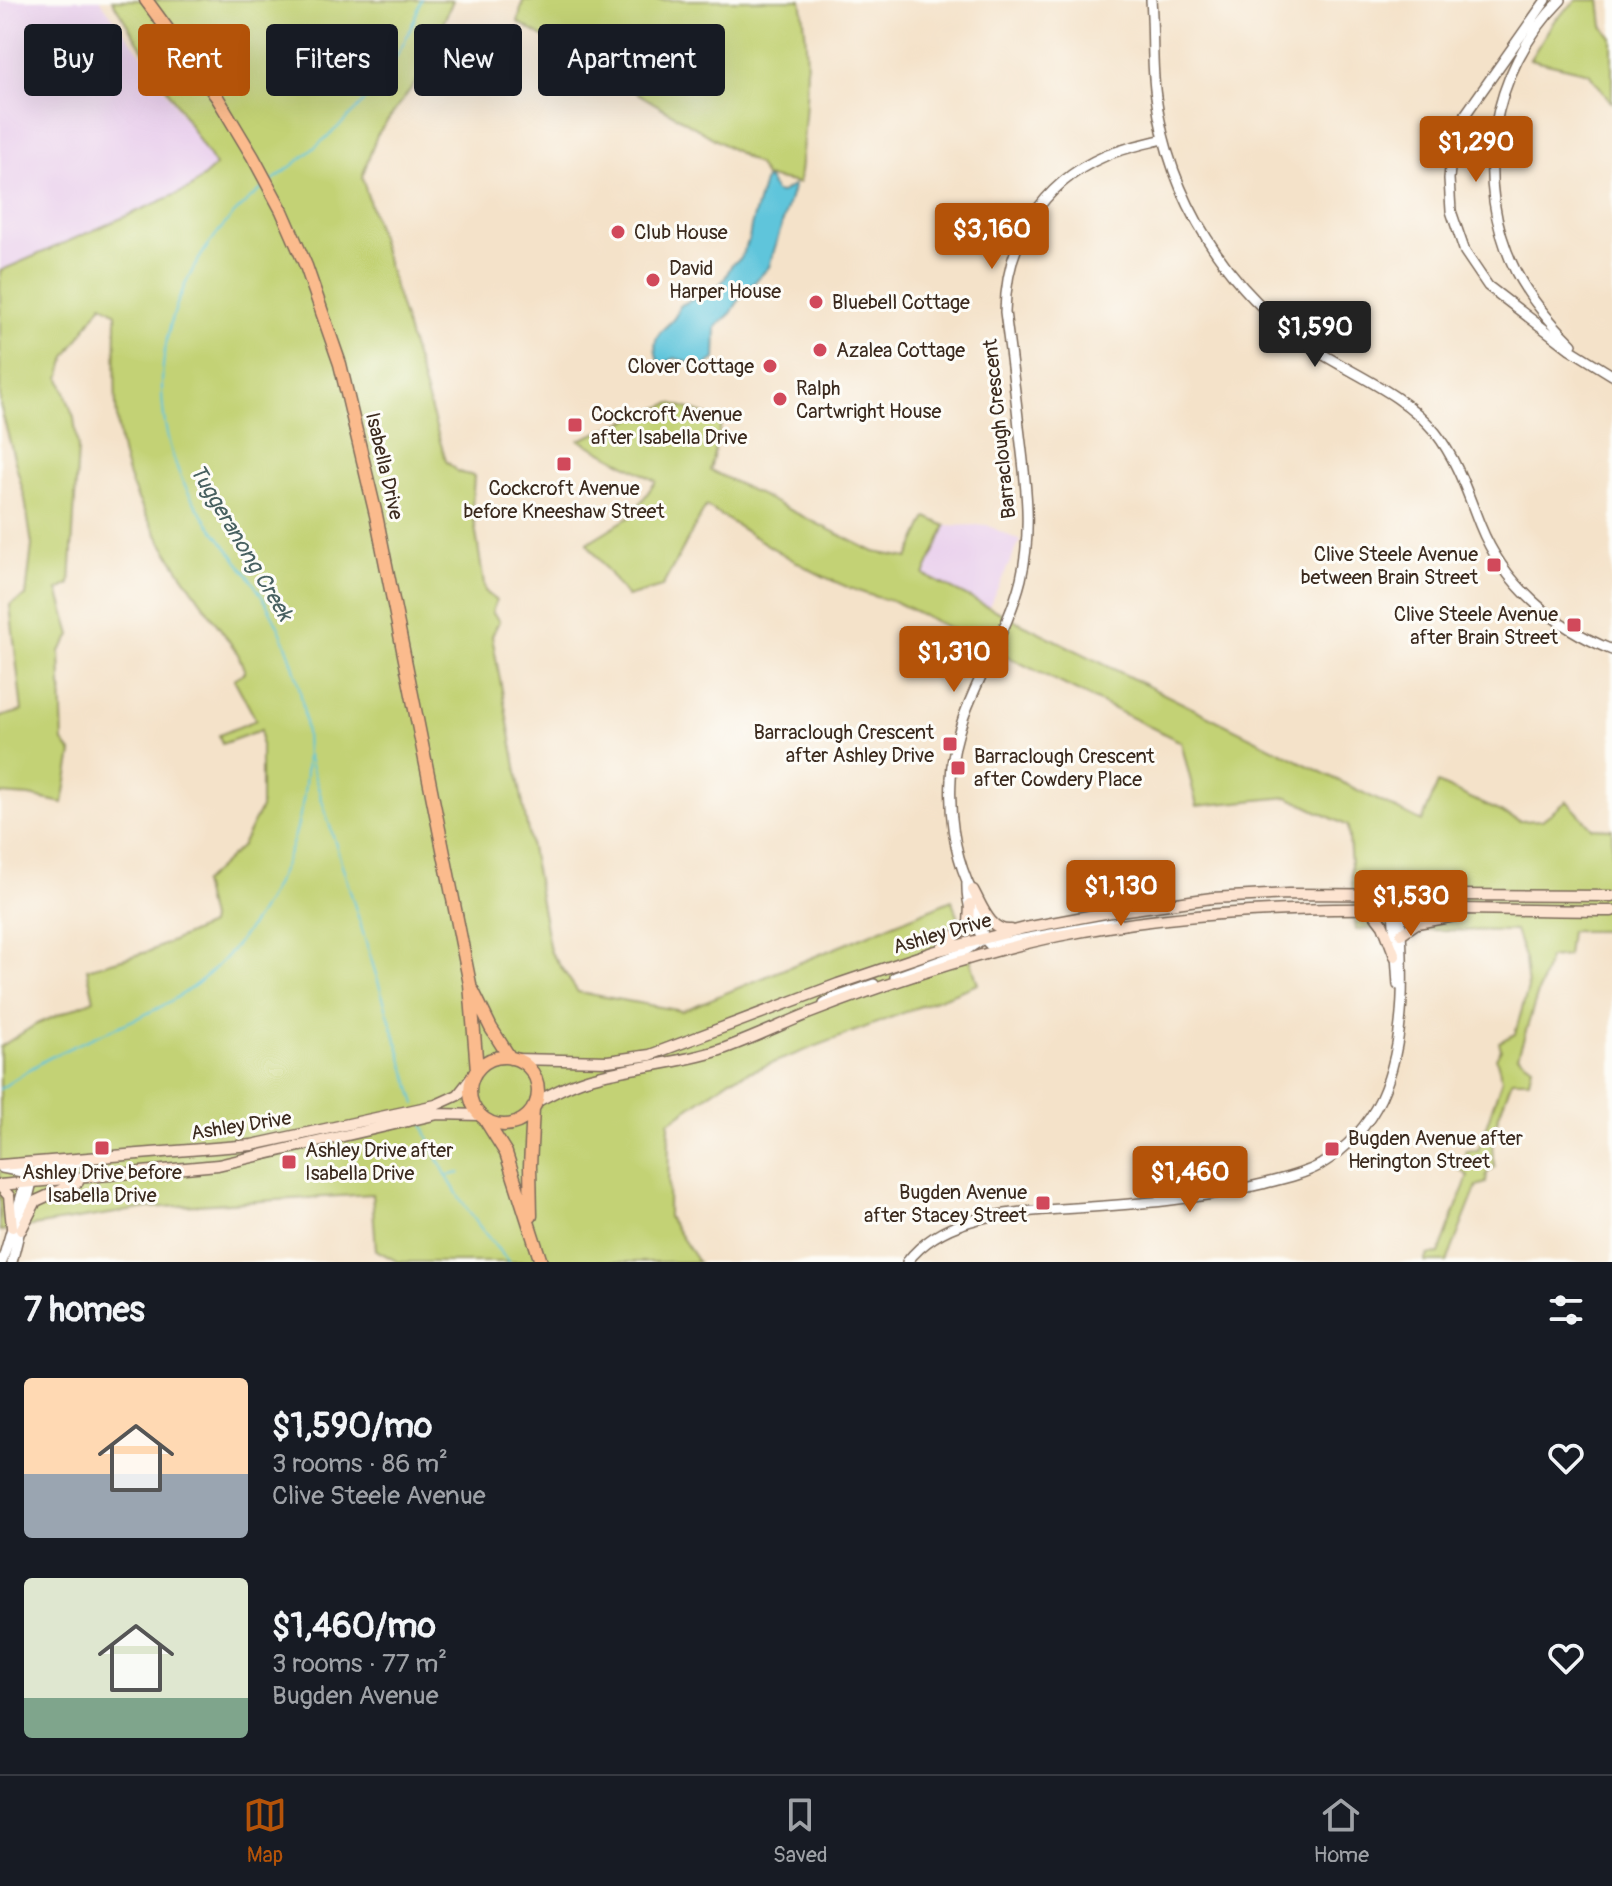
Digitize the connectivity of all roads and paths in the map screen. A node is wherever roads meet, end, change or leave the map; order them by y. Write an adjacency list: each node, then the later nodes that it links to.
1 (146, 0): 25 (main road, Isabella Drive)
2 (1151, 0): 5 (street)
3 (1546, 0): 7 (street)
4 (1561, 0): 6 (street)
5 (1164, 139): 10 (street); 11 (street, Barraclough Crescent)
6 (1528, 293): 7 (street); 8 (street)
7 (1515, 307): 8 (street)
8 (1586, 357): 9 (street)
9 (1612, 375)
10 (1612, 650)
11 (970, 885): 14 (street, Barraclough Crescent); 20 (main road); 22 (street, Barraclough Crescent)
12 (1396, 894): 13 (main road, Ashley Drive); 16 (street); 20 (main road, Ashley Drive)
13 (1612, 896)
14 (970, 904): 22 (street, Barraclough Crescent); 23 (main road)
15 (1371, 909): 16 (main road, Ashley Drive); 19 (main road, Ashley Drive); 24 (main road)
16 (1396, 909): 17 (main road, Ashley Drive); 21 (street); 24 (street)
17 (1504, 910): 18 (main road, Ashley Drive); 21 (main road)
18 (1612, 911)
19 (1147, 921): 22 (street); 27 (main road, Ashley Drive)
20 (1025, 928): 22 (main road, Ashley Drive)
21 (1401, 934): 26 (street)
22 (983, 939): 23 (main road, Ashley Drive); 27 (street)
23 (936, 951): 28 (main road, Ashley Drive)
24 (1395, 956): 26 (street)
25 (470, 984): 28 (main road, Isabella Drive); 29 (main road, Isabella Drive)
26 (1400, 996): 44 (street)
27 (810, 1013): 30 (main road, Ashley Drive)
28 (513, 1059): 29 (main road); 30 (main road)
29 (475, 1073): 31 (main road, Ashley Drive); 32 (main road)
30 (534, 1105): 32 (main road); 39 (main road)
31 (437, 1109): 32 (main road, Ashley Drive); 33 (main road, Ashley Drive)
32 (483, 1117): 39 (main road)
33 (392, 1118): 34 (main road, Ashley Drive); 36 (main road, Ashley Drive)
34 (98, 1158): 35 (main road, Ashley Drive); 37 (street)
35 (0, 1166): 37 (street)
36 (87, 1177): 37 (main road, Ashley Drive); 40 (main road)
37 (28, 1181): 38 (main road, Ashley Drive); 40 (street)
38 (0, 1185): 40 (main road)
39 (532, 1227): 43 (main road)
40 (16, 1228): 41 (street); 42 (street)
41 (2, 1262)
42 (12, 1262)
43 (541, 1262)
44 (907, 1262)

